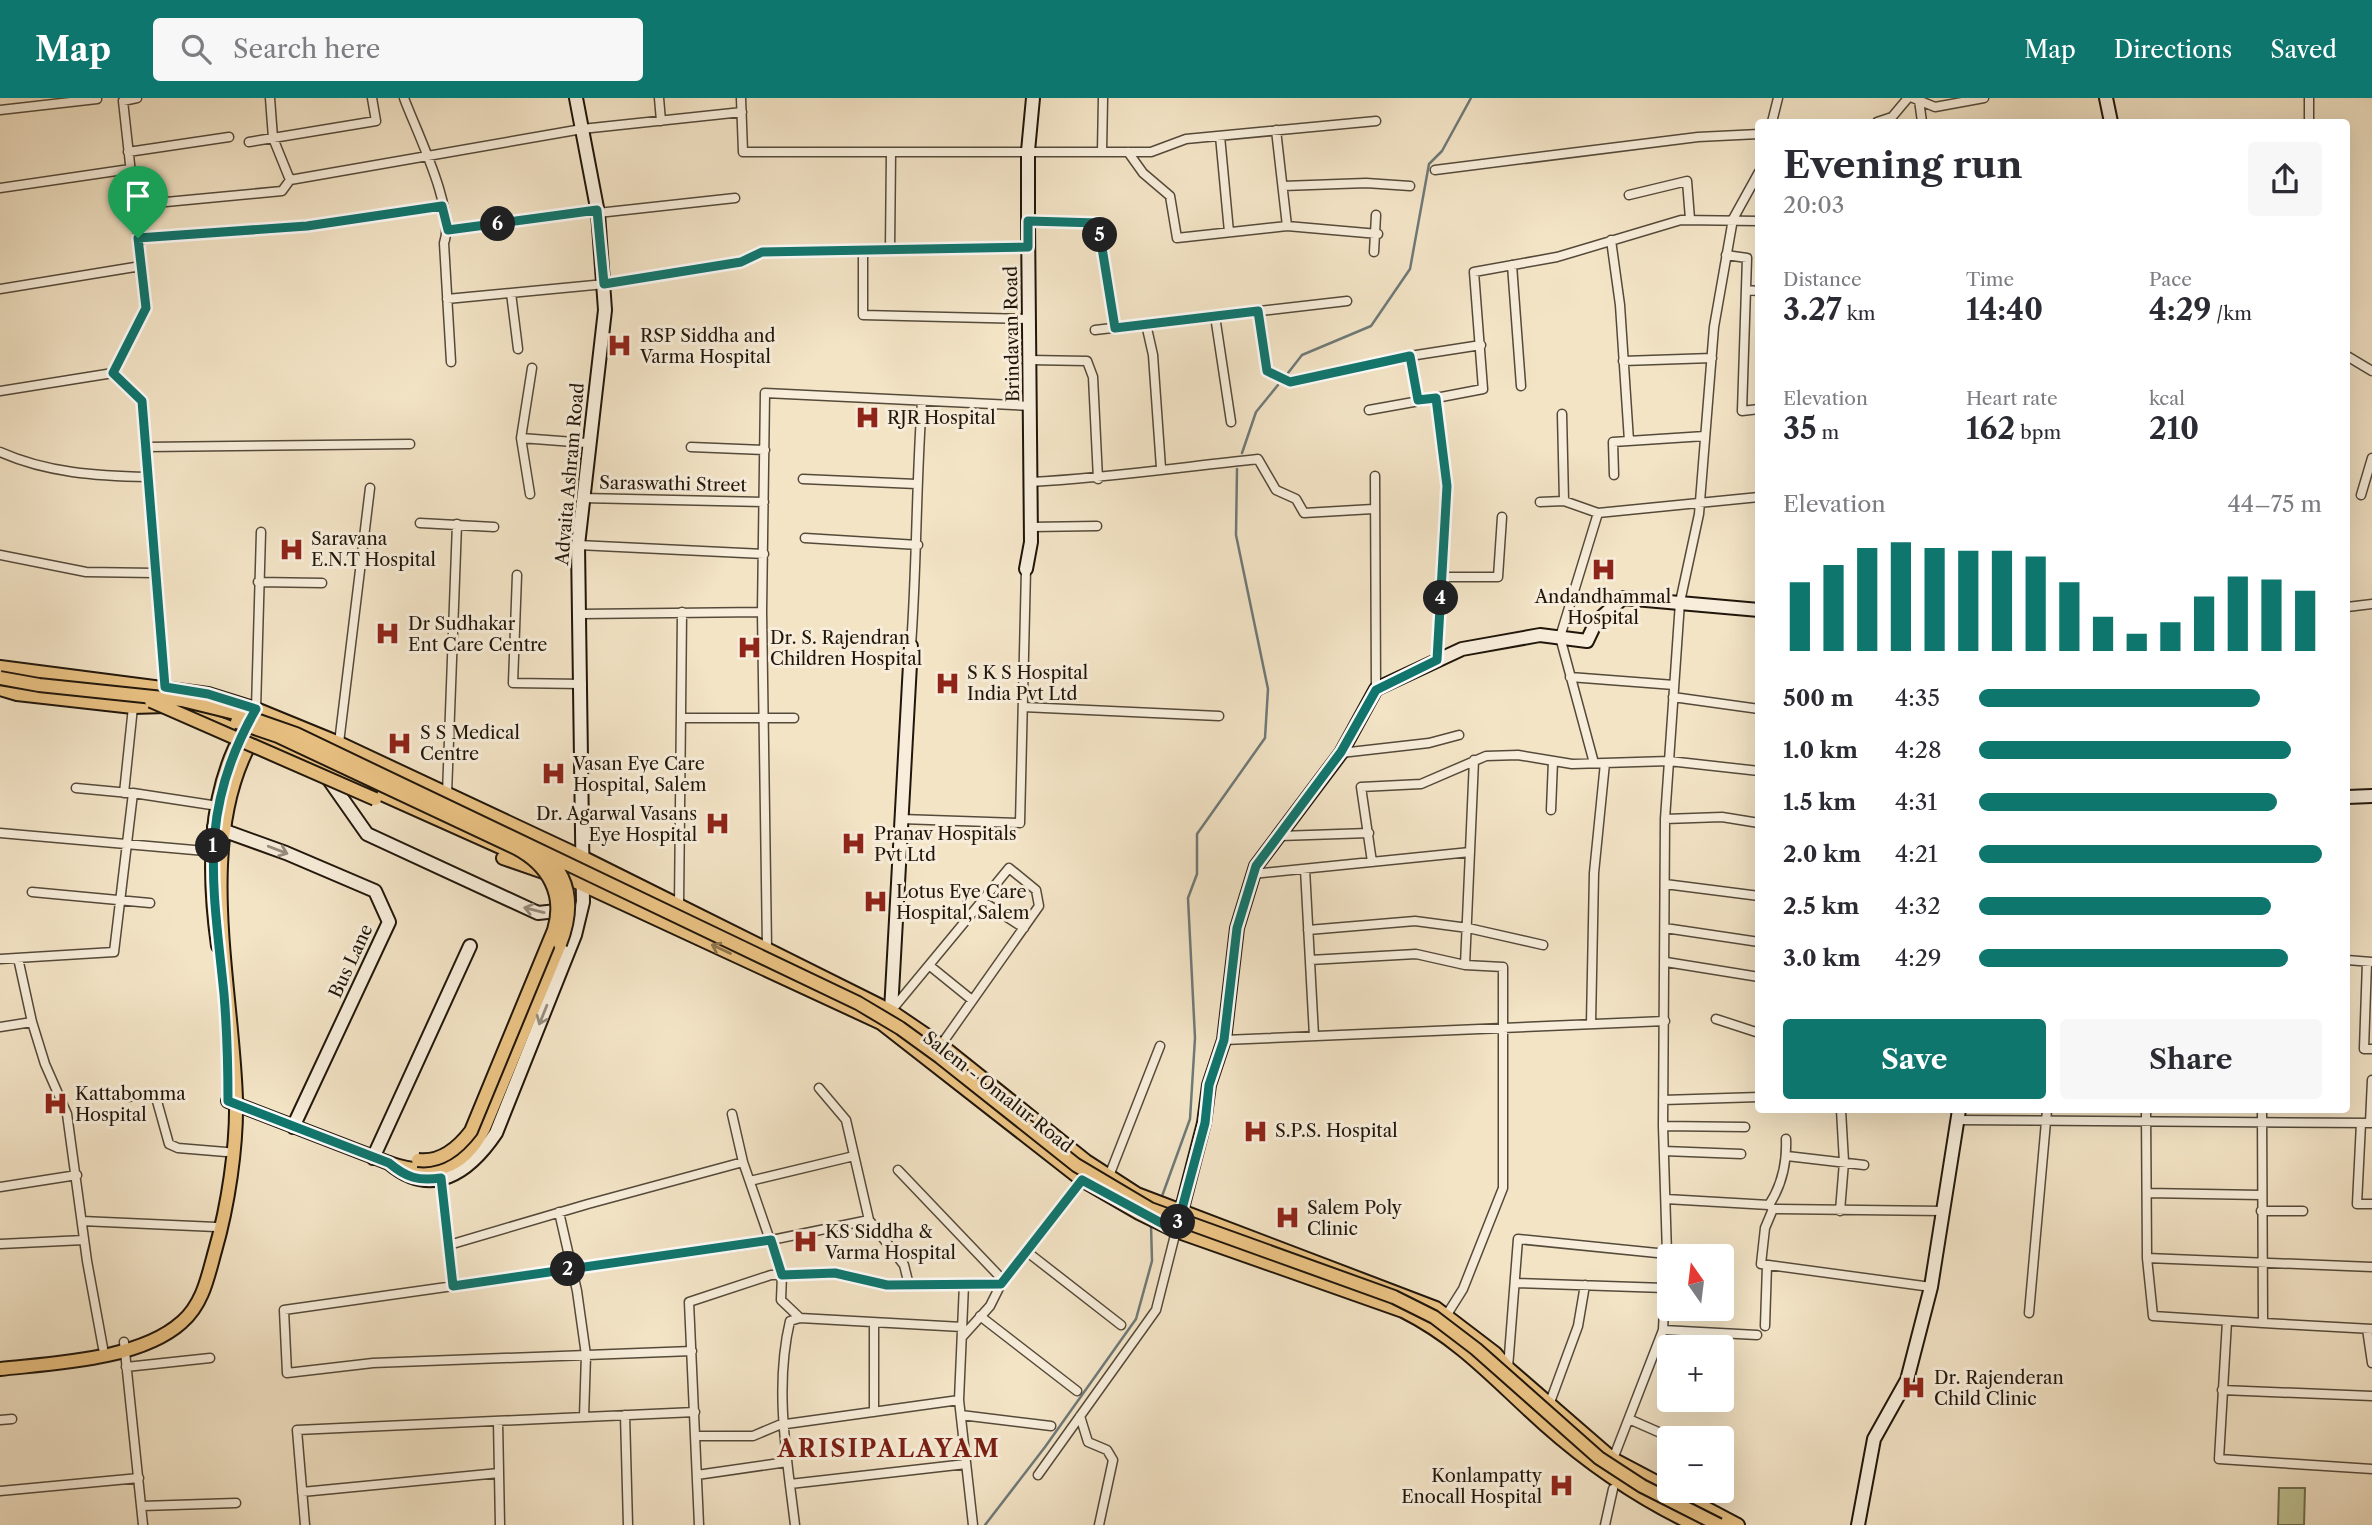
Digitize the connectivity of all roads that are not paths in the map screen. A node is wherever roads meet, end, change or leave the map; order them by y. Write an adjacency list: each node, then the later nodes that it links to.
1 (137, 98): 34 (street)
2 (270, 98): 31 (street)
3 (372, 98): 31 (street)
4 (404, 98): 38 (street)
5 (576, 98): 26 (street, Advaita Ashram Road)
6 (659, 98): 24 (street)
7 (741, 98): 18 (street)
8 (1033, 98): 33 (street, Brindavan Road)
9 (1103, 98): 36 (street)
10 (1779, 98): 19 (street)
11 (1984, 98): 15 (street)
12 (2106, 98): 22 (street)
13 (2309, 98): 23 (street)
14 (97, 99): 16 (street)
15 (1913, 99): 20 (street); 21 (street)
16 (40, 102): 17 (street)
17 (0, 110)
18 (742, 112): 24 (street); 35 (street)
19 (1773, 119)
20 (1886, 119)
21 (1921, 119)
22 (2110, 119)
23 (2309, 119)
24 (661, 121): 26 (street)
25 (1376, 121): 27 (street)
26 (582, 129): 38 (street); 50 (street, Advaita Ashram Road)
27 (1276, 130): 29 (street); 43 (street)
28 (1755, 134): 40 (street)
29 (1220, 136): 37 (street); 58 (street)
30 (229, 137): 34 (street)
31 (274, 138): 32 (street); 42 (street)
32 (249, 142)
33 (1028, 151): 35 (street); 36 (street); 55 (street, Brindavan Road)
34 (128, 152): 39 (street)
35 (891, 152): 64 (street)
36 (1102, 152): 37 (street)
37 (1128, 152): 58 (street)
38 (425, 156): 42 (street); 49 (street)
39 (130, 169): 45 (street); 48 (street)
40 (1434, 170)
41 (1755, 179): 53 (street)
42 (290, 180): 48 (street)
43 (1283, 186): 44 (street); 56 (street)
44 (1410, 186)
45 (0, 188)
46 (1629, 195): 52 (street)
47 (735, 198): 50 (street)
48 (134, 205): 60 (street)
49 (442, 206): 57 (street); 60 (street)
50 (597, 212): 57 (street); 71 (street, Advaita Ashram Road)
51 (1376, 215): 59 (street)
52 (1690, 219): 53 (street); 61 (street)
53 (1733, 219): 54 (street); 66 (street)
54 (1755, 220)
55 (1028, 221): 62 (street, Brindavan Road); 82 (street)
56 (1287, 226): 58 (street); 59 (street)
57 (448, 230): 76 (street)
58 (1229, 232)
59 (1378, 234): 65 (street)
60 (138, 238): 70 (street)
61 (1611, 240): 69 (street); 90 (street)
62 (1028, 247): 64 (street); 80 (street, Brindavan Road)
63 (863, 250): 64 (street); 71 (street); 80 (street)
64 (890, 250)
65 (1374, 252)
66 (1726, 255): 67 (street); 87 (street)
67 (1747, 258): 68 (street); 73 (street)
68 (1755, 258)
69 (1512, 265): 84 (street); 95 (street)
70 (141, 266): 72 (street); 94 (street)
71 (604, 284): 75 (street); 108 (street, Advaita Ashram Road)
72 (0, 289)
73 (1746, 290): 74 (street); 101 (street)
74 (1755, 291)
75 (511, 293): 76 (street); 85 (street)
76 (447, 299): 91 (street)
77 (1347, 301): 78 (street)
78 (1258, 311): 79 (street); 86 (street)
79 (1215, 316): 81 (street); 104 (street)
80 (1030, 319): 89 (street, Brindavan Road)
81 (1146, 324): 82 (street); 115 (street)
82 (1115, 328): 83 (street)
83 (1094, 330)
84 (1481, 345): 86 (street); 97 (street)
85 (519, 349)
86 (1410, 356): 98 (street)
87 (1712, 358): 90 (street); 105 (street)
88 (2350, 358): 93 (street)
89 (1030, 360): 100 (street, Brindavan Road); 120 (street)
90 (1623, 361): 107 (street)
91 (451, 362)
92 (532, 368): 106 (street)
93 (2372, 371)
94 (113, 373): 96 (street); 110 (street)
95 (1521, 386)
96 (0, 391)
97 (1436, 398): 98 (street); 149 (street)
98 (1418, 400): 102 (street)
99 (922, 401): 100 (street); 112 (street); 122 (street)
100 (1031, 406): 121 (street, Brindavan Road)
101 (1755, 409)
102 (1368, 410)
103 (1562, 414): 128 (street)
104 (1231, 422)
105 (1705, 436): 107 (street); 129 (street)
106 (521, 438): 108 (street); 124 (street)
107 (1629, 441): 116 (street)
108 (587, 443): 127 (street, Advaita Ashram Road)
109 (410, 444): 110 (street)
110 (146, 447): 118 (street)
111 (691, 447): 112 (street)
112 (765, 450): 130 (street)
113 (0, 452): 118 (street)
114 (2372, 458): 125 (street)
115 (1161, 468): 120 (street); 132 (street)
116 (1614, 475)
117 (1374, 476): 132 (street)
118 (148, 477): 147 (street)
119 (803, 478): 122 (street)
120 (1098, 478): 121 (street)
121 (1031, 482): 139 (street, Brindavan Road)
122 (916, 484): 143 (street)
123 (370, 488): 183 (street)
124 (530, 494)
125 (2361, 495)
126 (1755, 496): 129 (street)
127 (582, 498): 130 (street, Saraswathi Street); 142 (street, Advaita Ashram Road)
128 (1564, 501): 131 (street); 133 (street)
129 (1700, 501): 133 (street); 152 (street)
130 (764, 502): 144 (street)
131 (1541, 502)
132 (1373, 509): 169 (street)
133 (1598, 513): 159 (street)
134 (1502, 517): 149 (street)
135 (420, 523): 136 (street)
136 (457, 524): 138 (street); 194 (street)
137 (1097, 526): 139 (street)
138 (494, 527)
139 (1031, 527): 146 (street, Brindavan Road)
140 (261, 532): 150 (street)
141 (805, 538): 143 (street)
142 (578, 545): 144 (street); 158 (street, Advaita Ashram Road)
143 (918, 545): 160 (street)
144 (764, 554): 157 (street)
145 (0, 555): 147 (street)
146 (1026, 569): 173 (street)
147 (155, 573): 168 (street)
148 (517, 575): 165 (street)
149 (1442, 577): 161 (street)
150 (258, 582): 151 (street); 175 (street)
151 (322, 583)
152 (1680, 602): 155 (street); 159 (street); 166 (street)
153 (2372, 604): 154 (street)
154 (2350, 607)
155 (1755, 610)
156 (682, 612): 157 (street); 158 (street); 178 (street)
157 (762, 612): 179 (street)
158 (581, 614): 165 (street, Advaita Ashram Road)
159 (1560, 637): 161 (street); 163 (street)
160 (911, 646): 199 (street)
161 (1437, 660): 169 (street)
162 (0, 667): 168 (main road)
163 (1570, 677): 166 (street); 188 (street)
164 (0, 678): 206 (main road, bridge)
165 (582, 684): 210 (street, Advaita Ashram Road)
166 (1674, 685): 170 (street)
167 (0, 687): 171 (main road, bridge); 172 (main road)
168 (165, 687): 175 (main road)
169 (1376, 690): 184 (street)
170 (1673, 697): 174 (street); 187 (street)
171 (150, 701): 215 (main road, bridge); 285 (main road, bridge)
172 (133, 707): 181 (main road); 193 (street)
173 (1023, 707): 177 (street); 199 (street)
174 (1755, 708)
175 (256, 709): 176 (main road); 181 (main road)
176 (270, 714): 181 (main road); 183 (main road)
177 (1219, 716)
178 (682, 718): 179 (street); 222 (street)
179 (764, 718): 180 (street); 230 (street)
180 (794, 718)
181 (248, 734): 190 (main road); 197 (main road); 202 (main road)
182 (1459, 735): 184 (street)
183 (339, 743): 194 (main road)
184 (1341, 752): 205 (street)
185 (1474, 760): 186 (street); 204 (street); 209 (street)
186 (1553, 761): 188 (street); 198 (street)
187 (1669, 761): 189 (street); 191 (street); 200 (street)
188 (1594, 763): 189 (street)
189 (1605, 763): 246 (street)
190 (320, 766): 215 (main road); 220 (street, one-way to 190)
191 (1755, 771)
192 (76, 788): 193 (street)
193 (128, 793): 197 (street); 207 (street)
194 (447, 794): 210 (main road)
195 (2372, 796): 196 (street)
196 (2350, 797)
197 (218, 806): 202 (main road)
198 (1551, 810)
199 (901, 819): 241 (street)
200 (1665, 819): 201 (street); 214 (street)
201 (1755, 822)
202 (219, 828): 208 (main road); 271 (street, Bus Lane, one-way to 271)
203 (0, 833): 207 (street)
204 (1369, 833): 205 (street); 211 (street)
205 (1280, 836): 213 (street)
206 (529, 844): 285 (main road, bridge); 399 (main road, bridge)
207 (127, 845): 208 (street); 218 (street)
208 (217, 852): 260 (main road)
209 (1470, 852): 211 (street); 224 (street)
210 (580, 856): 215 (street, Advaita Ashram Road); 222 (main road)
211 (1372, 862): 212 (street)
212 (1305, 869): 213 (street); 226 (street)
213 (1253, 874): 251 (street)
214 (1665, 884): 217 (street); 225 (street)
215 (586, 885): 220 (street); 245 (main road, Salem - Omalur Road, one-way to 215)
216 (32, 892): 218 (street)
217 (1755, 896)
218 (120, 900): 221 (street); 231 (street)
219 (982, 901): 223 (street); 223 (street); 238 (street)
220 (583, 902): 289 (street, one-way to 289)
221 (150, 903)
222 (679, 907): 230 (main road)
223 (1024, 928): 240 (street)
224 (1468, 928): 226 (street); 228 (street); 237 (street)
225 (1665, 928): 227 (street); 235 (street)
226 (1308, 930): 233 (street)
227 (1755, 941)
228 (1543, 945)
229 (470, 946): 280 (street)
230 (767, 948): 241 (main road)
231 (18, 958): 232 (street); 244 (street)
232 (0, 960)
233 (1310, 960): 237 (street); 250 (street)
234 (2350, 960): 236 (street)
235 (1666, 962): 239 (street); 243 (street)
236 (2370, 962): 254 (street)
237 (1465, 965): 248 (street)
238 (930, 966): 240 (street); 241 (street)
239 (1755, 976)
240 (972, 1000): 252 (street)
241 (891, 1010): 245 (street); 252 (main road)
242 (1716, 1019): 249 (street)
243 (1665, 1021): 246 (street); 259 (street)
244 (32, 1022): 247 (street); 287 (street)
245 (881, 1023): 290 (main road, Salem - Omalur Road)
246 (1591, 1024): 248 (street)
247 (0, 1027)
248 (1501, 1028): 250 (street); 332 (street)
249 (1755, 1032)
250 (1314, 1036): 251 (street)
251 (1224, 1040): 298 (street)
252 (941, 1045): 288 (main road)
253 (1160, 1046): 288 (street)
254 (2372, 1049)
255 (2372, 1080): 270 (street)
256 (819, 1088): 278 (street)
257 (127, 1097): 276 (street)
258 (1755, 1097): 259 (street)
259 (1663, 1100): 272 (street)
260 (232, 1102): 271 (street); 276 (main road); 345 (main road)
261 (1841, 1113): 282 (street)
262 (2048, 1113): 267 (street)
263 (2146, 1113): 268 (street)
264 (2262, 1113): 269 (street)
265 (732, 1114): 281 (street)
266 (1959, 1115): 267 (street); 301 (street)
267 (2047, 1123): 268 (street); 330 (street)
268 (2146, 1123): 269 (street); 293 (street)
269 (2261, 1123): 270 (street); 294 (street)
270 (2368, 1123): 296 (street)
271 (293, 1126): 280 (street)
272 (1663, 1126): 273 (street); 275 (street)
273 (1745, 1127)
274 (1786, 1139): 279 (street)
275 (1664, 1151): 277 (street); 295 (street)
276 (226, 1152): 306 (main road)
277 (1741, 1154)
278 (854, 1156): 291 (street); 304 (street)
279 (1787, 1156): 282 (street); 297 (street)
280 (373, 1158): 283 (street)
281 (743, 1162): 291 (street); 303 (street)
282 (1844, 1162): 284 (street); 300 (street)
283 (389, 1163): 285 (main road); 289 (street)
284 (1864, 1165)
285 (416, 1166)
286 (898, 1170): 321 (street)
287 (77, 1175): 292 (street); 305 (street)
288 (1109, 1176): 298 (main road)
289 (441, 1178): 312 (street)
290 (1082, 1180): 307 (main road, Salem - Omalur Road); 313 (street)
291 (750, 1181): 309 (street)
292 (0, 1187)
293 (2147, 1194): 294 (street); 315 (street)
294 (2261, 1195): 302 (street)
295 (1666, 1199): 297 (street); 311 (street)
296 (2372, 1204)
297 (1771, 1207): 300 (street); 317 (street)
298 (1181, 1210): 307 (street); 332 (main road)
299 (2303, 1210): 302 (street)
300 (1840, 1211): 301 (street)
301 (1942, 1211): 327 (street)
302 (2261, 1211): 316 (street)
303 (559, 1212): 312 (street); 319 (street)
304 (869, 1220): 309 (street); 324 (street)
305 (82, 1221): 306 (street); 308 (street)
306 (216, 1227): 345 (main road)
307 (1176, 1231): 329 (main road, Salem - Omalur Road); 364 (street)
308 (84, 1240): 310 (street); 346 (street)
309 (771, 1240): 319 (street); 320 (street)
310 (0, 1244)
311 (1668, 1244)
312 (449, 1245): 326 (street)
313 (1026, 1251): 321 (street); 338 (street)
314 (1657, 1253): 322 (street)
315 (2147, 1258): 316 (street); 335 (street)
316 (2262, 1262): 318 (street); 337 (street)
317 (1767, 1265): 327 (street); 339 (street)
318 (2372, 1267)
319 (572, 1269): 326 (street); 348 (street)
320 (782, 1275): 324 (street); 333 (street); 347 (street)
321 (1002, 1282): 323 (street); 331 (street)
322 (1516, 1283): 325 (street); 353 (street)
323 (964, 1284): 324 (street); 340 (street)
324 (909, 1285)
325 (1585, 1285): 328 (street); 359 (street)
326 (453, 1286): 348 (street)
327 (1931, 1287): 401 (street)
328 (1657, 1288)
329 (1403, 1311): 383 (main road); 398 (main road)
330 (2029, 1313)
331 (980, 1316): 344 (street); 356 (street)
332 (1446, 1316): 353 (main road)
333 (800, 1318): 336 (street); 370 (street)
334 (1663, 1321): 342 (street)
335 (2227, 1321): 337 (street); 355 (street)
336 (874, 1322): 340 (street); 361 (street)
337 (2263, 1323): 341 (street)
338 (1121, 1325)
339 (1765, 1326)
340 (962, 1327): 344 (street)
341 (2370, 1329): 351 (street)
342 (1663, 1330): 343 (street); 368 (street)
343 (1757, 1335)
344 (962, 1337): 358 (street)
345 (125, 1346): 346 (main road); 352 (street); 354 (main road)
346 (103, 1348): 350 (main road)
347 (692, 1351): 348 (street); 360 (street)
348 (586, 1354): 365 (street)
349 (210, 1358): 352 (street)
350 (0, 1362)
351 (2372, 1363)
352 (126, 1367): 381 (street)
353 (1508, 1368): 359 (main road)
354 (0, 1369)
355 (2222, 1390): 357 (street); 377 (street)
356 (1077, 1391)
357 (2372, 1396)
358 (959, 1400): 361 (street); 363 (street)
359 (1549, 1405): 374 (main road)
360 (695, 1412): 362 (street); 373 (street)
361 (874, 1412): 370 (street)
362 (625, 1415): 365 (street); 391 (street)
363 (961, 1415): 371 (street); 376 (street)
364 (1080, 1416): 380 (street); 395 (street)
365 (584, 1417): 369 (street)
366 (12, 1419): 367 (street)
367 (0, 1420)
368 (1630, 1420): 372 (street); 374 (street)
369 (498, 1421): 378 (street); 385 (street)
370 (782, 1424): 373 (street); 375 (street)
371 (1051, 1426)
372 (1657, 1432)
373 (696, 1436): 379 (street)
374 (1613, 1459): 400 (main road)
375 (787, 1462): 379 (street); 382 (street)
376 (966, 1464): 382 (street); 394 (street)
377 (2372, 1469)
378 (499, 1473): 385 (street); 390 (street)
379 (697, 1475): 392 (street)
380 (1038, 1475)
381 (139, 1478): 384 (street); 387 (street)
382 (790, 1484): 393 (street)
383 (1613, 1489): 396 (street); 397 (main road)
384 (0, 1491)
385 (302, 1492): 389 (street)
386 (236, 1503): 387 (street)
387 (142, 1506): 388 (street)
388 (143, 1525)
389 (305, 1525)
390 (500, 1525)
391 (628, 1525)
392 (699, 1525)
393 (795, 1525)
394 (973, 1525)
395 (1099, 1525)
396 (1605, 1525)
397 (1678, 1525)
398 (1695, 1525)
399 (1719, 1525)
400 (1738, 1525)
401 (1858, 1525)

